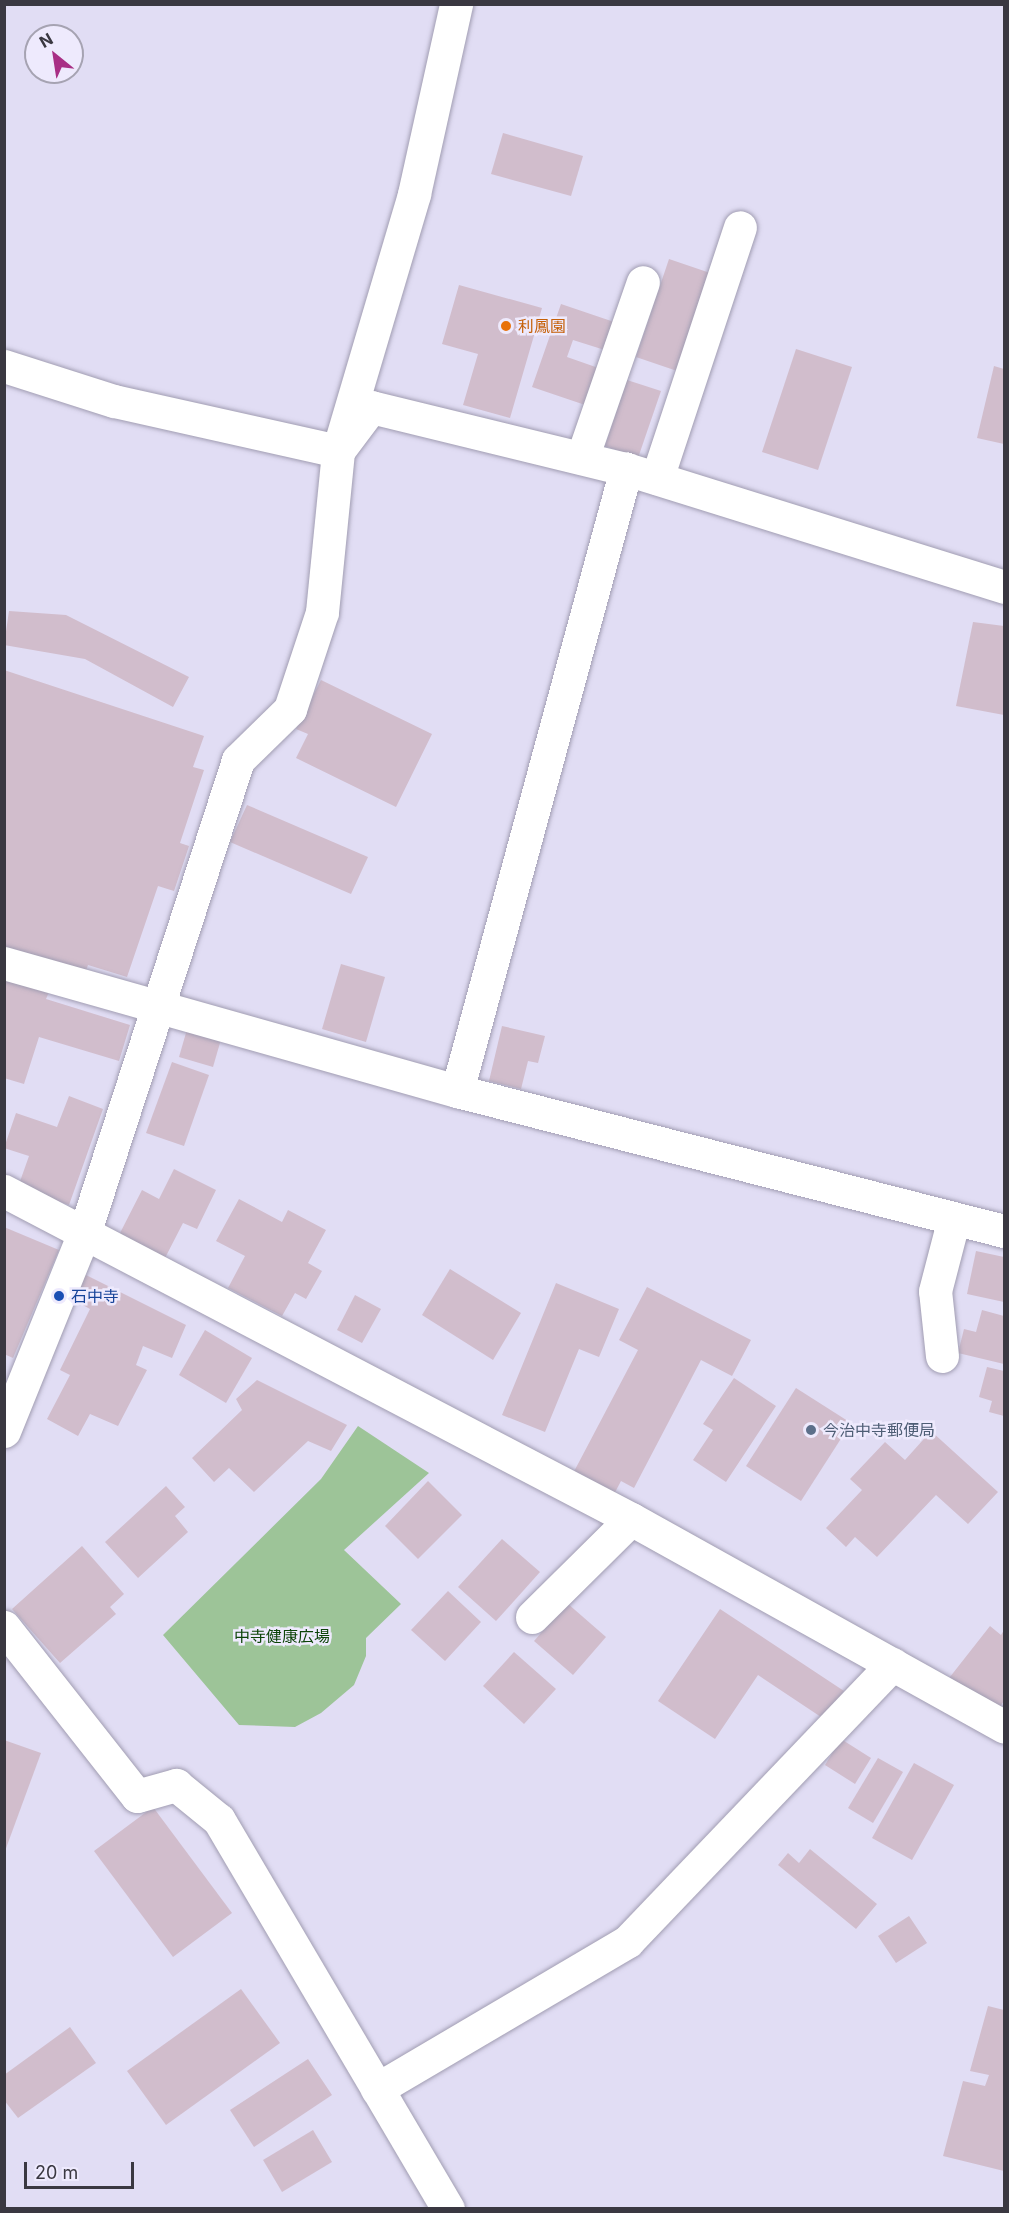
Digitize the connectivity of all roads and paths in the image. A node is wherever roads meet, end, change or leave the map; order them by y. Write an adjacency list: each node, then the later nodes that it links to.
1 (456, 4): 5 (street)
2 (740, 227): 8 (street)
3 (643, 282): 6 (street)
4 (4, 366): 5 (street)
5 (338, 451): 6 (street); 11 (street)
6 (582, 458): 7 (street)
7 (626, 469): 8 (street); 12 (street)
8 (657, 478): 9 (street)
9 (1005, 587)
10 (4, 963): 11 (street)
11 (162, 1007): 12 (street); 15 (street)
12 (457, 1091): 14 (street)
13 (4, 1191): 15 (street)
14 (954, 1218): 16 (street); 17 (street)
15 (85, 1231): 18 (street); 19 (street)
16 (1005, 1231)
17 (942, 1356)
18 (4, 1431)
19 (631, 1519): 20 (street); 22 (street)
20 (532, 1617)
21 (4, 1627): 24 (street)
22 (893, 1664): 23 (street); 24 (street)
23 (1005, 1727)
24 (377, 2090): 25 (street)
25 (448, 2208)

